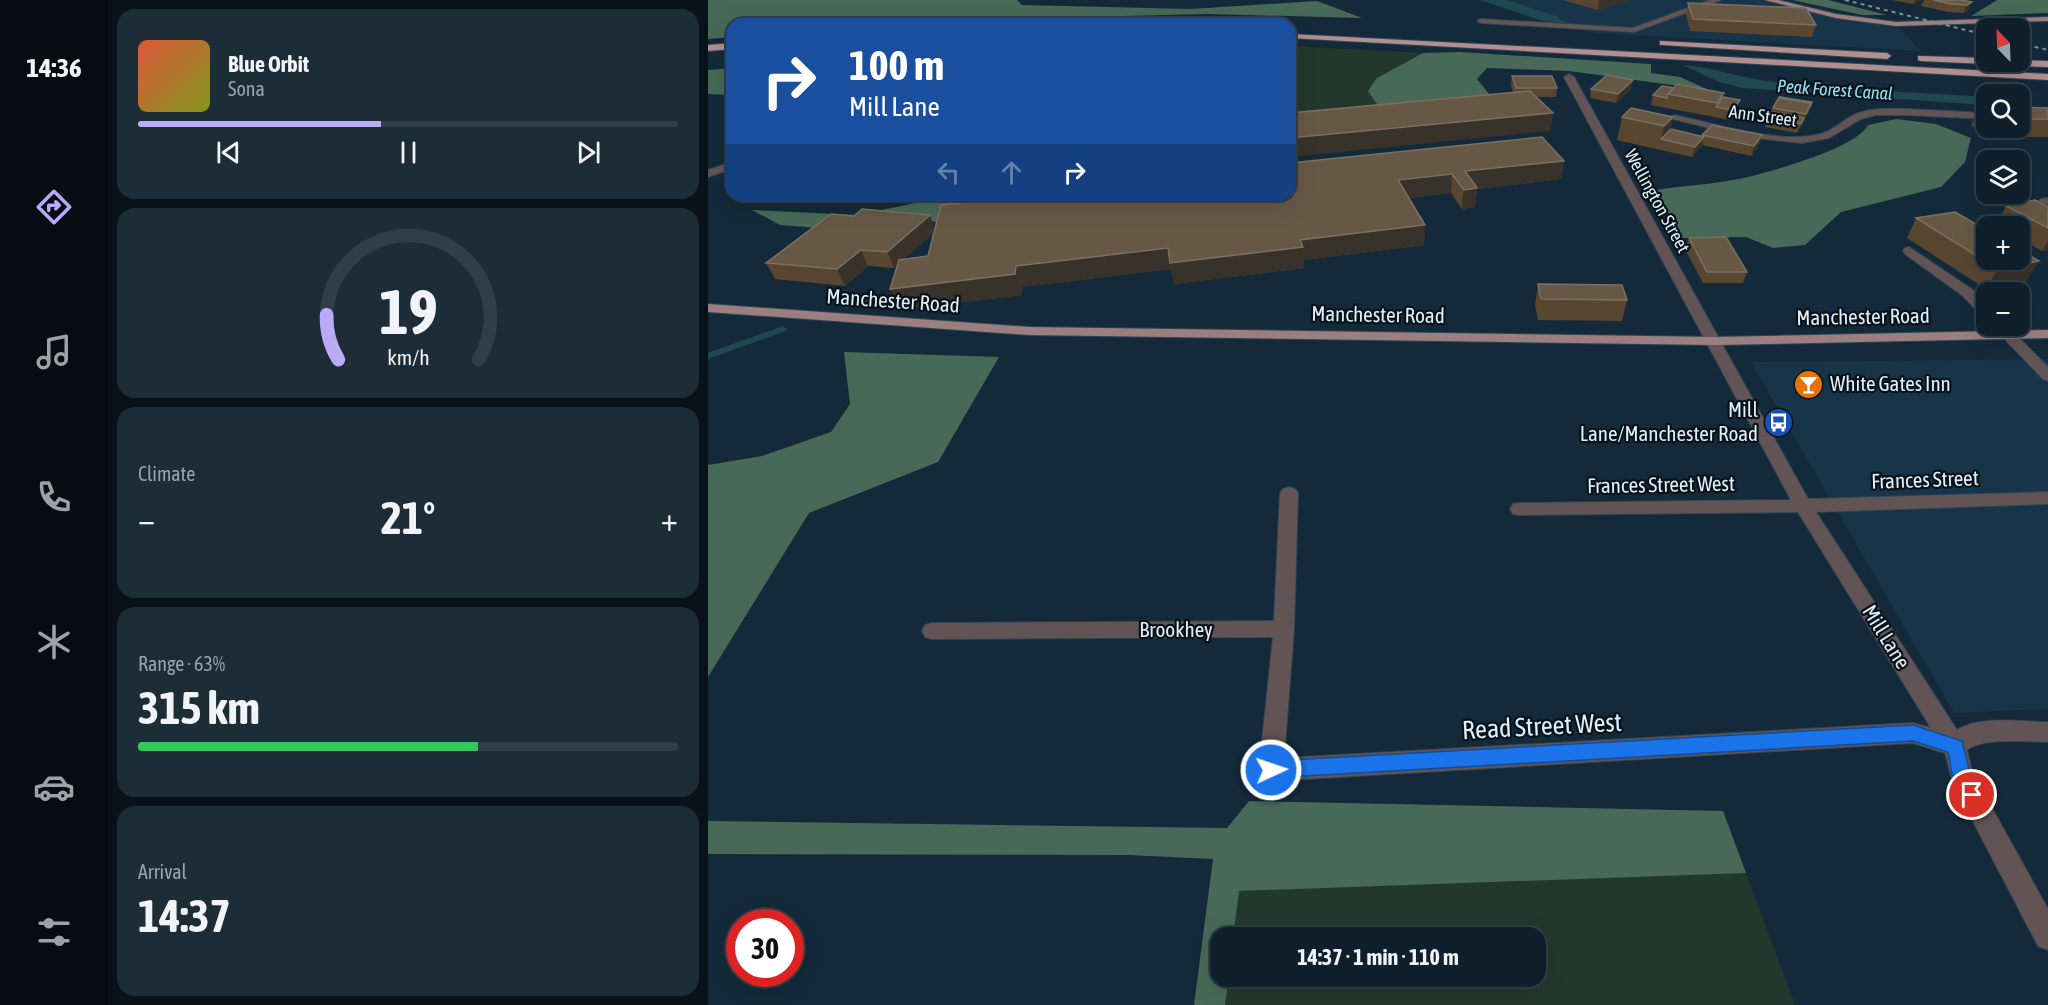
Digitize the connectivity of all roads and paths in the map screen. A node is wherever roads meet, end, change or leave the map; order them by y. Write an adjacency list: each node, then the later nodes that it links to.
1 (1717, 0): 4 (street)
2 (1769, 0): 3 (main road)
3 (2048, 19)
4 (1481, 21)
5 (1296, 36): 15 (highway)
6 (1652, 42): 9 (highway)
7 (726, 46): 8 (highway)
8 (708, 48)
9 (1897, 57)
10 (1909, 58): 11 (highway)
11 (1976, 61)
12 (2030, 63): 13 (highway)
13 (2048, 64)
14 (1569, 77): 27 (street, Wellington Street)
15 (2048, 77)
16 (1976, 116): 17 (street, Ann Street)
17 (1674, 118)
18 (726, 167): 19 (street)
19 (708, 174)
20 (1909, 251): 21 (street)
21 (1976, 301)
22 (708, 308): 27 (main road, Manchester Road)
23 (1976, 331): 27 (main road, Manchester Road)
24 (2030, 332): 25 (main road, Manchester Road)
25 (2048, 334)
26 (2009, 336): 28 (street)
27 (1715, 341): 31 (street, Mill Lane)
28 (2048, 376)
29 (1289, 493): 33 (street)
30 (2048, 498): 31 (street, Frances Street)
31 (1803, 506): 32 (street, Frances Street West); 36 (street, Mill Lane)
32 (1519, 509)
33 (1284, 629): 34 (street, Brookhey); 36 (street, Read Street West)
34 (932, 631)
35 (2048, 732): 36 (street)
36 (1955, 746): 37 (street, Mill Lane)
37 (2048, 936)

